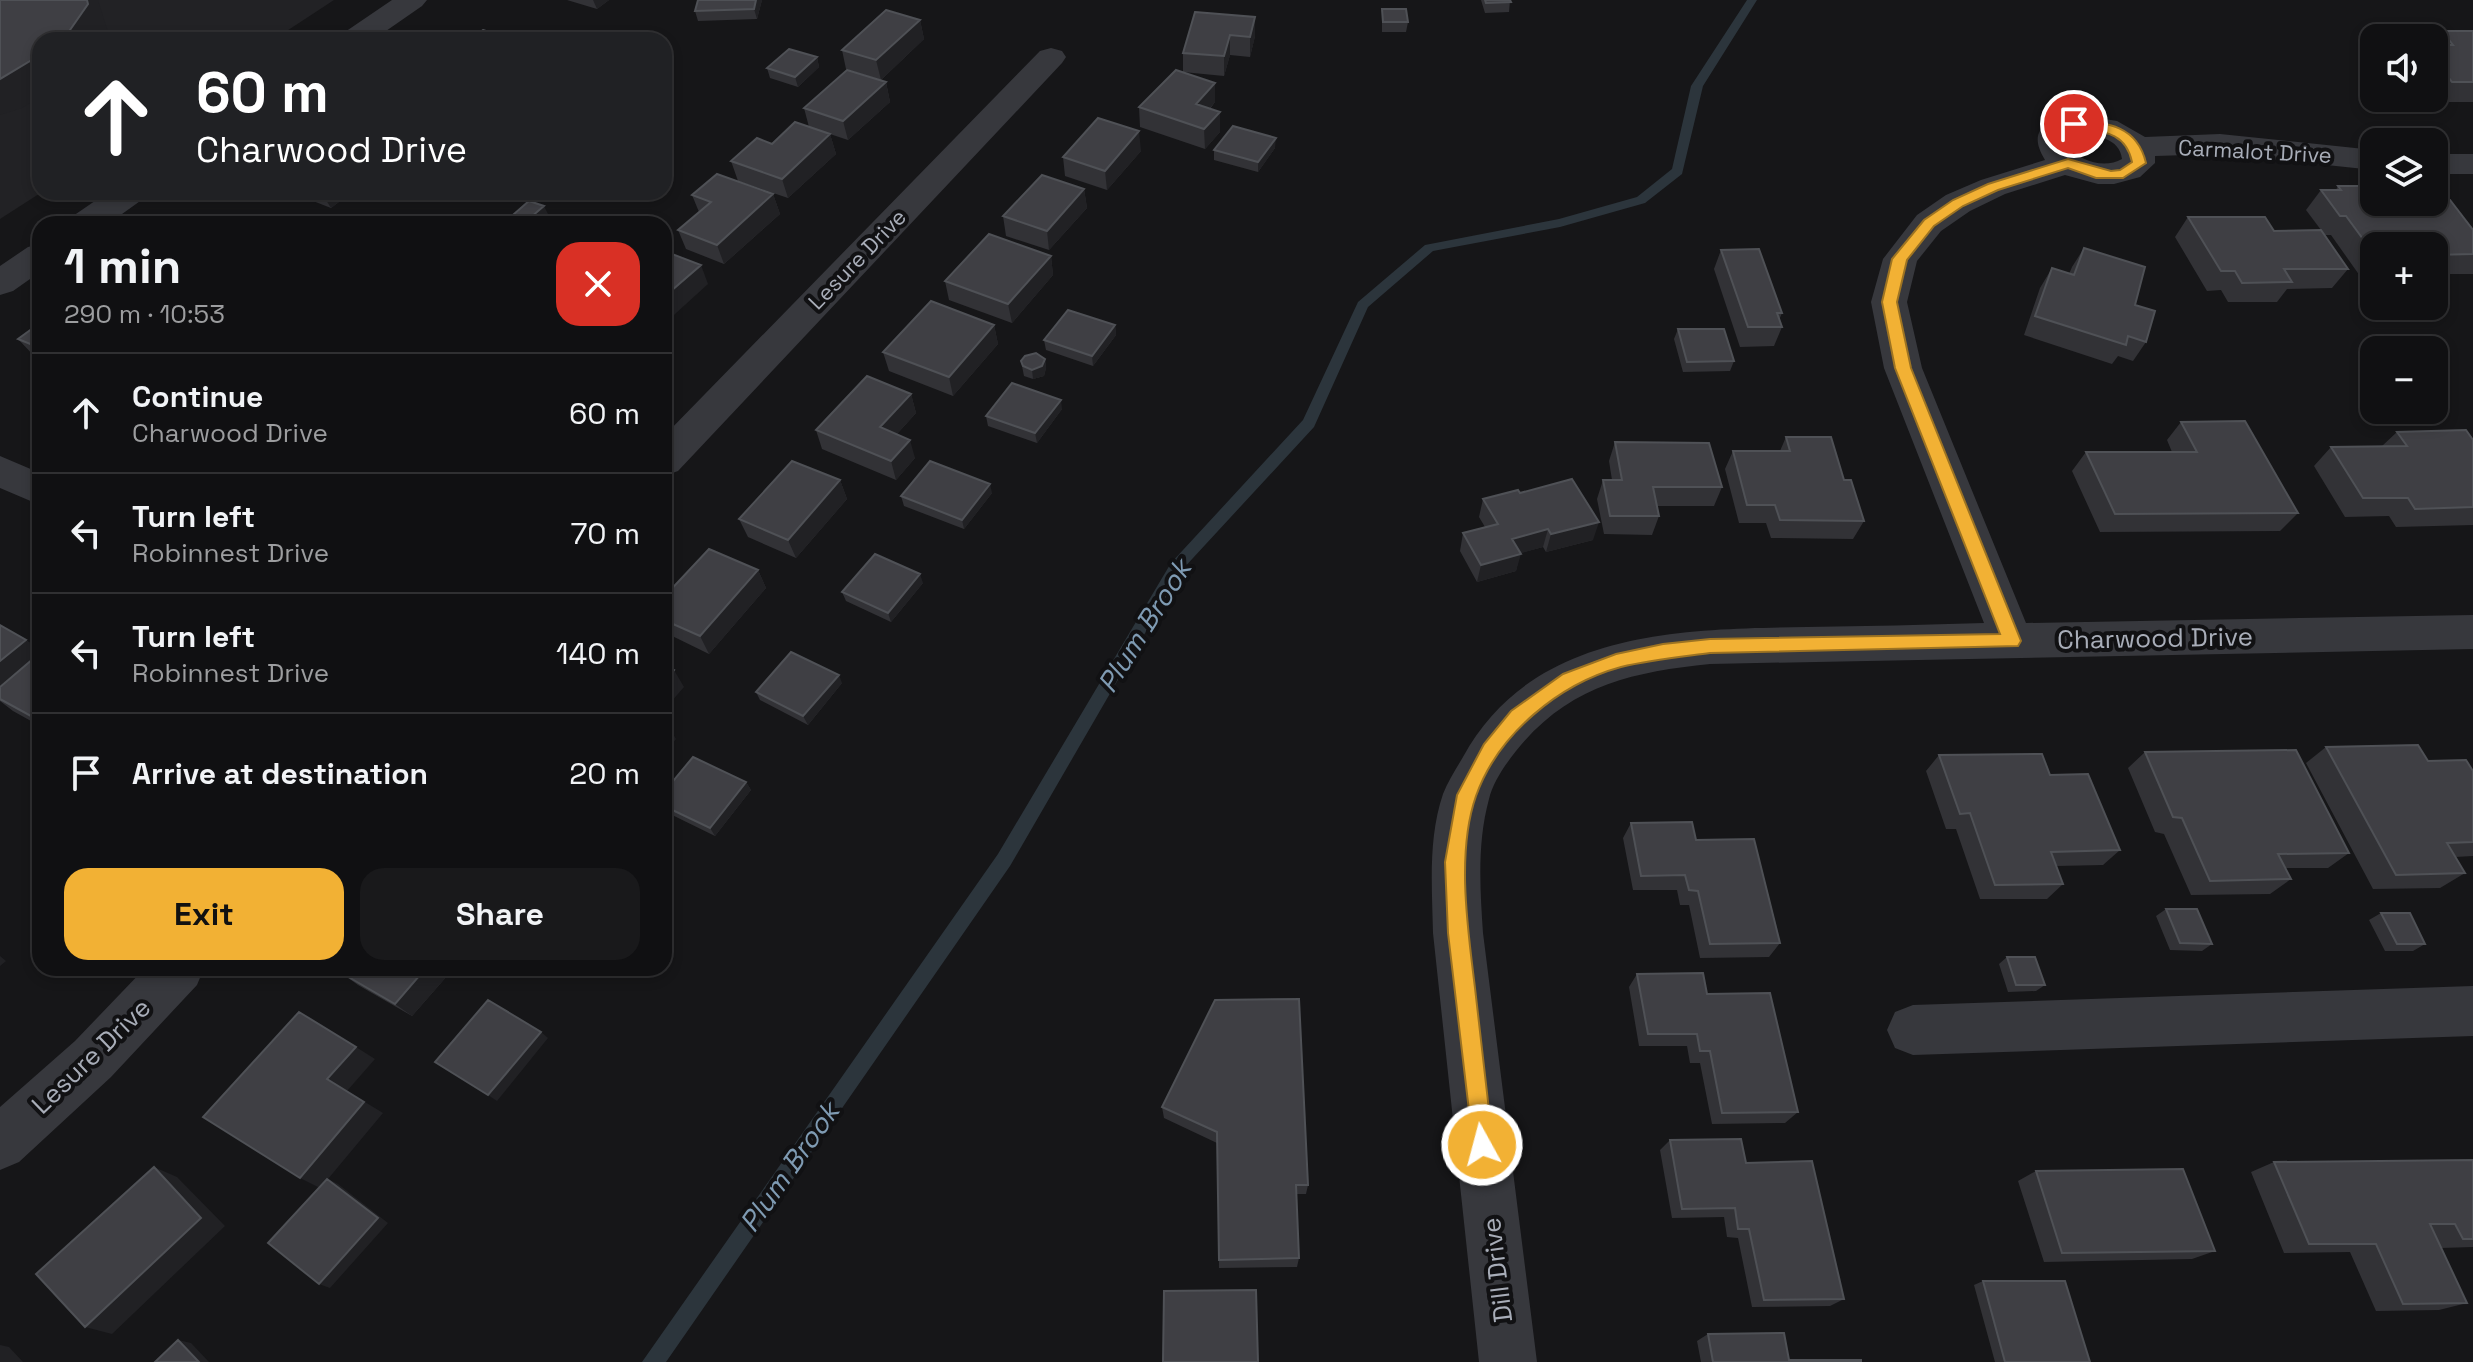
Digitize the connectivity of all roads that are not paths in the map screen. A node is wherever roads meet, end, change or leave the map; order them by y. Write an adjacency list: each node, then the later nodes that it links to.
1 (412, 0): 2 (street)
2 (365, 32)
3 (1051, 57): 13 (street, Lesure Drive)
4 (2135, 147): 5 (street, Carmalot Drive); 6 (street); 6 (street)
5 (2360, 159)
6 (2068, 163): 17 (street)
7 (2448, 164): 8 (street)
8 (2473, 164)
9 (120, 200): 10 (street)
10 (96, 216)
11 (32, 261): 12 (street)
12 (0, 283)
13 (672, 453)
14 (0, 471): 15 (street)
15 (32, 486)
16 (2473, 632): 17 (street, Charwood Drive)
17 (2012, 641): 18 (street, Charwood Drive)
18 (1517, 717): 23 (street, Dill Drive)
19 (171, 976): 22 (street, Lesure Drive)
20 (2473, 1011): 21 (street)
21 (1913, 1030)
22 (0, 1143)
23 (1508, 1362)

